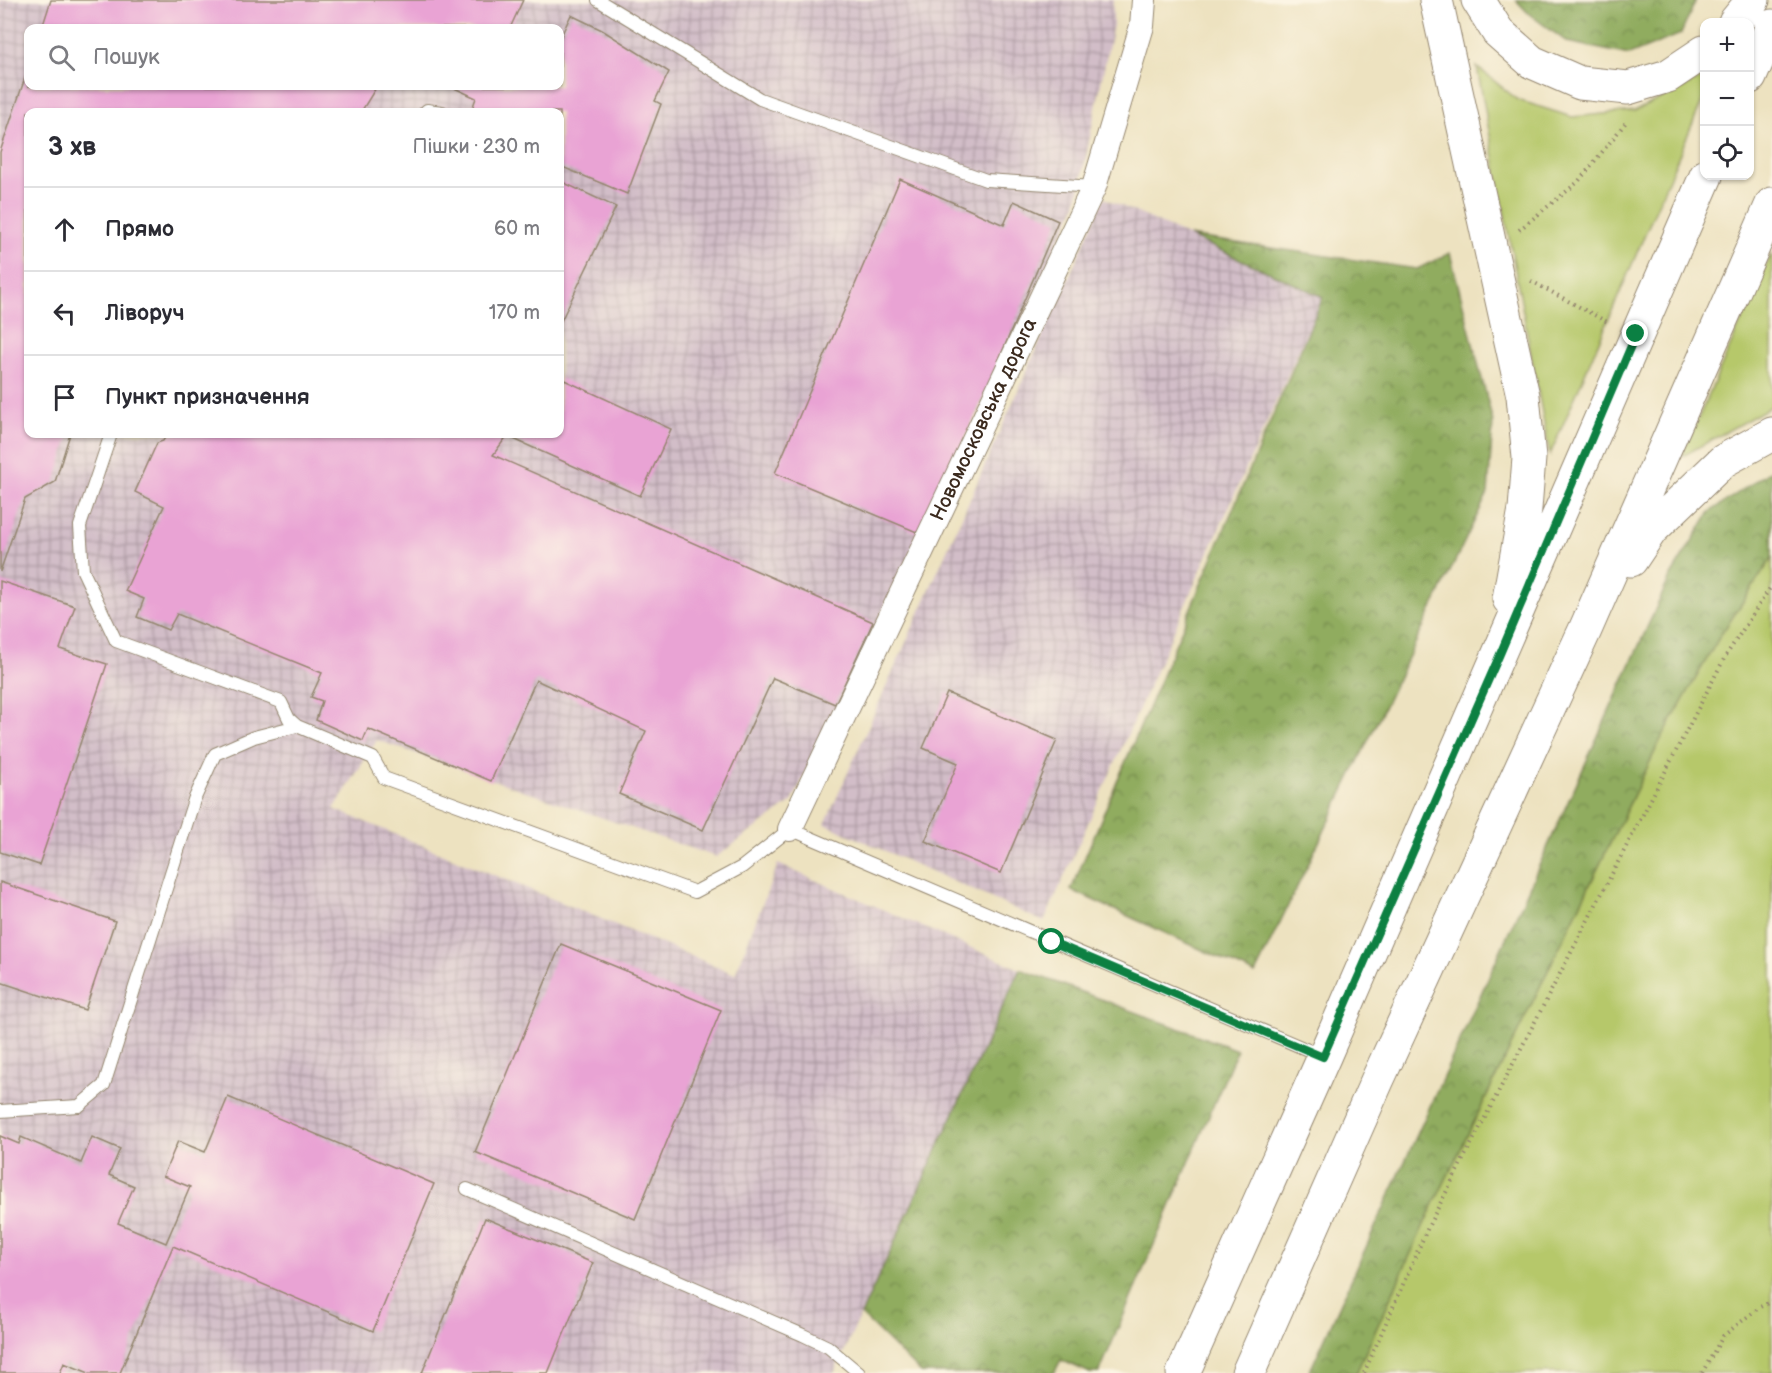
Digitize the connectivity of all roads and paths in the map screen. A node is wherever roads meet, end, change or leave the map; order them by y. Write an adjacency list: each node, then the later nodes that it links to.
1 (598, 0): 12 (lane)
2 (1144, 0): 12 (street, Новомосковська дорога)
3 (1436, 0): 14 (main road)
4 (1479, 0): 8 (main road)
5 (1753, 0): 6 (main road)
6 (1738, 18)
7 (1772, 26): 9 (main road)
8 (1700, 55)
9 (1751, 72)
10 (1628, 120): 14 (path)
11 (1704, 180): 15 (main road)
12 (1094, 187): 22 (street, Новомосковська дорога)
13 (1772, 204): 19 (main road)
14 (1491, 259): 15 (path); 20 (main road)
15 (1636, 334): 20 (main road)
16 (1772, 434): 19 (main road)
17 (110, 438): 21 (lane)
18 (1772, 585): 30 (path)
19 (1585, 630): 29 (main road)
20 (1500, 654): 23 (main road)
21 (297, 726): 22 (lane); 24 (lane)
22 (790, 829): 23 (lane)
23 (1323, 1057): 28 (main road)
24 (0, 1111)
25 (467, 1189): 27 (lane)
26 (1772, 1301): 31 (path)
27 (859, 1373)
28 (1183, 1373)
29 (1248, 1373)
30 (1364, 1373)
31 (1702, 1373)

